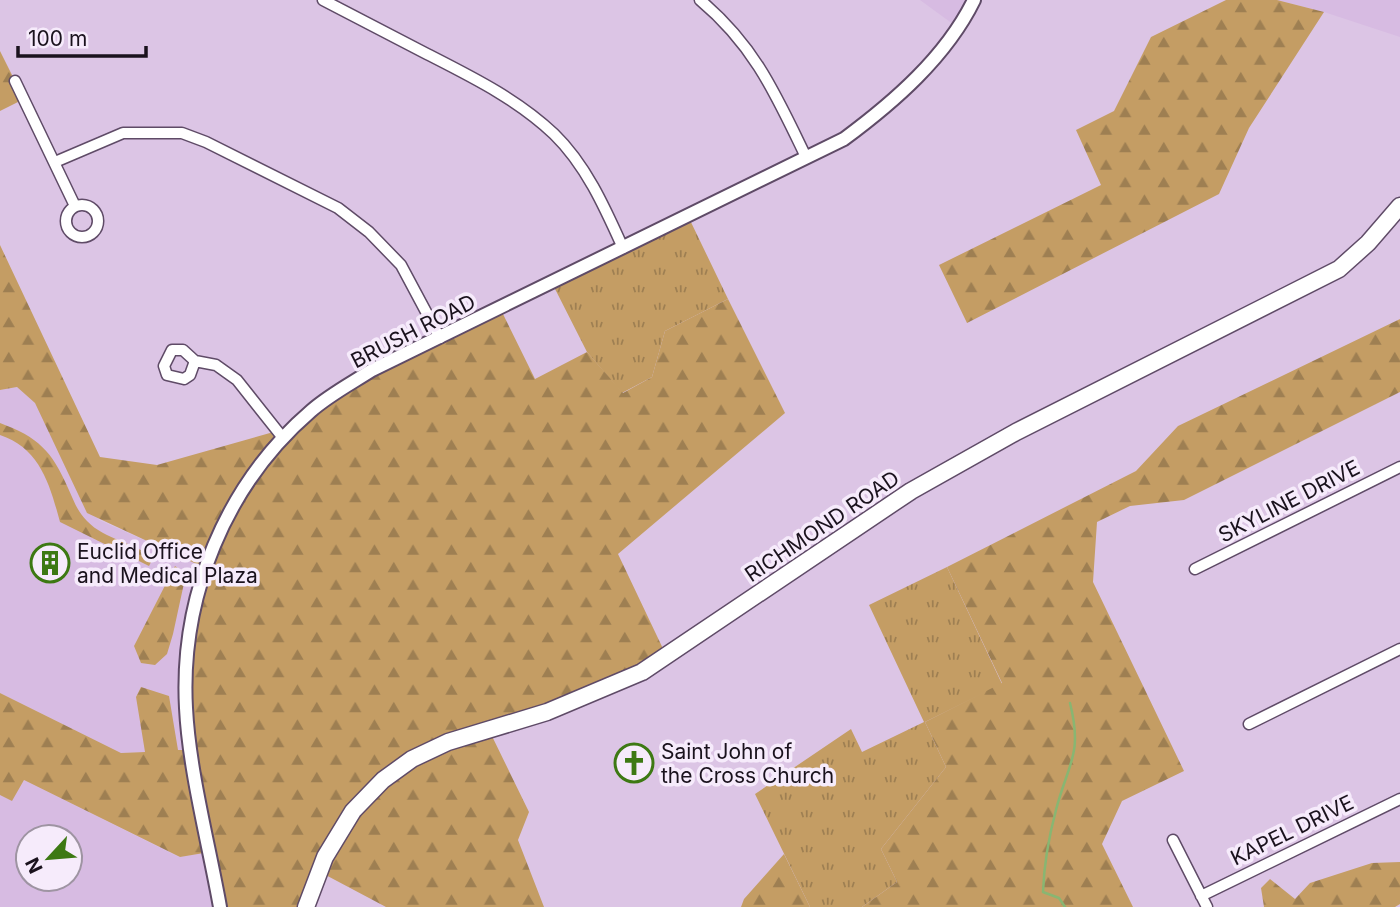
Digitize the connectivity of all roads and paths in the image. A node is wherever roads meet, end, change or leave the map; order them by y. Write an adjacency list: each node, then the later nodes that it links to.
1 (323, 0): 4 (street)
2 (700, 0): 6 (street)
3 (974, 0): 6 (street, BRUSH ROAD)
4 (341, 4): 10 (street)
5 (15, 81): 7 (street)
6 (806, 158): 10 (street, BRUSH ROAD)
7 (55, 162): 8 (street); 11 (street)
8 (75, 206)
9 (1400, 206): 22 (main road, RICHMOND ROAD)
10 (623, 248): 11 (street, BRUSH ROAD)
11 (440, 338): 13 (street, BRUSH ROAD)
12 (195, 361): 13 (street)
13 (283, 438): 21 (street, BRUSH ROAD)
14 (1400, 467): 15 (street, SKYLINE DRIVE)
15 (1195, 569)
16 (1400, 649): 17 (street)
17 (1249, 724)
18 (1400, 799): 20 (street, KAPEL DRIVE)
19 (1173, 840): 20 (street)
20 (1201, 896): 23 (street)
21 (220, 907)
22 (306, 907)
23 (1207, 907)

